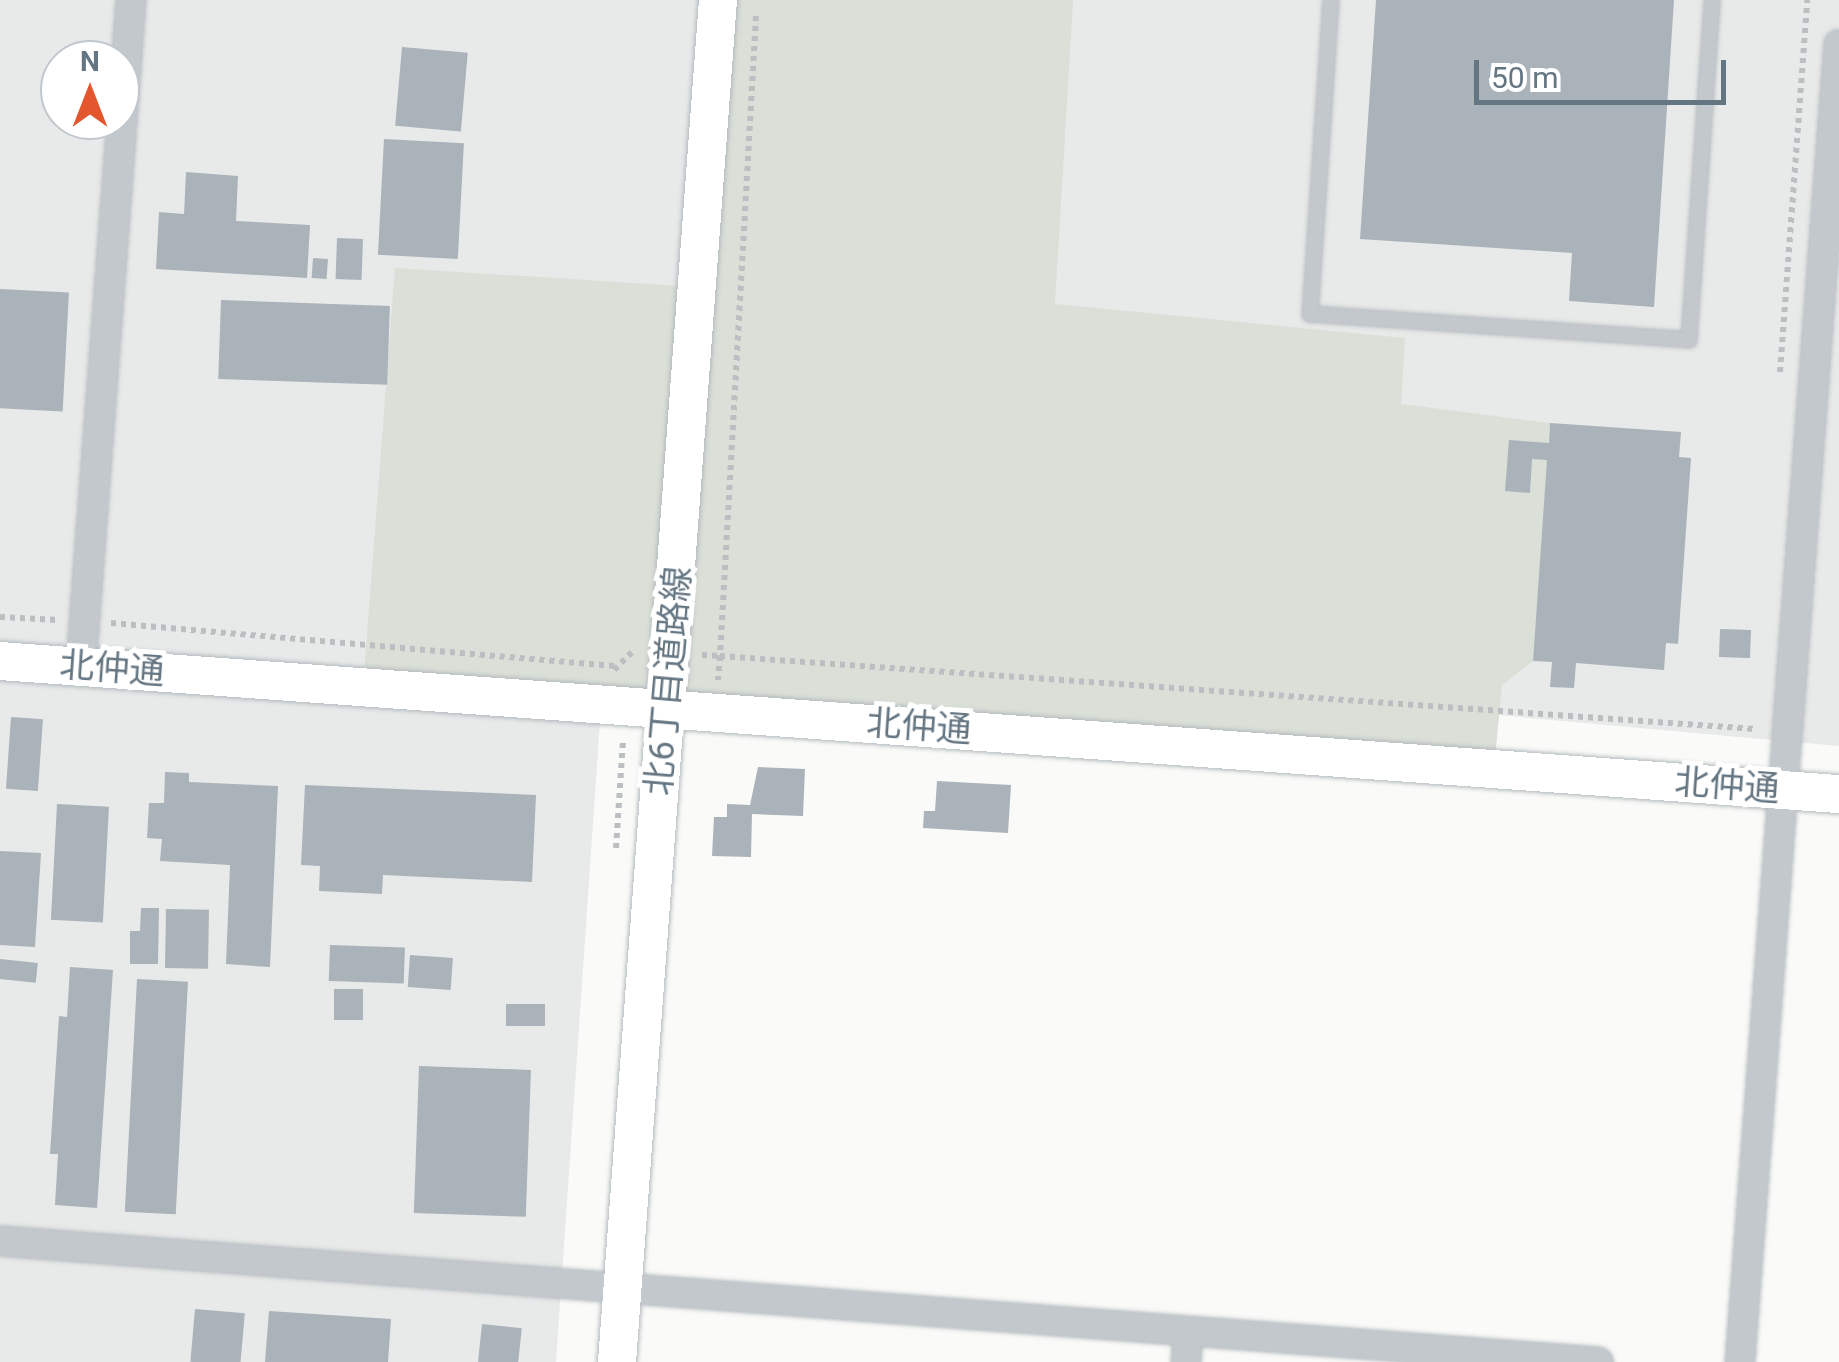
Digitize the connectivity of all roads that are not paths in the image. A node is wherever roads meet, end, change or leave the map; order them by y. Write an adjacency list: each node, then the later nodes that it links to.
1 (130, 0): 7 (street)
2 (718, 0): 8 (street, 北6丁目道路線)
3 (1332, 0): 4 (lane)
4 (1712, 0)
5 (1839, 45): 9 (street)
6 (0, 661): 7 (street, 北仲通)
7 (81, 667): 8 (street, 北仲通)
8 (666, 709): 9 (street, 北仲通); 12 (street, 北6丁目道路線)
9 (1787, 790): 10 (street, 北仲通); 16 (street)
10 (1839, 794)
11 (0, 1241): 12 (street)
12 (623, 1288): 13 (street); 14 (street, 北6丁目道路線)
13 (1187, 1348): 15 (street)
14 (617, 1362)
15 (1598, 1362)
16 (1740, 1362)

